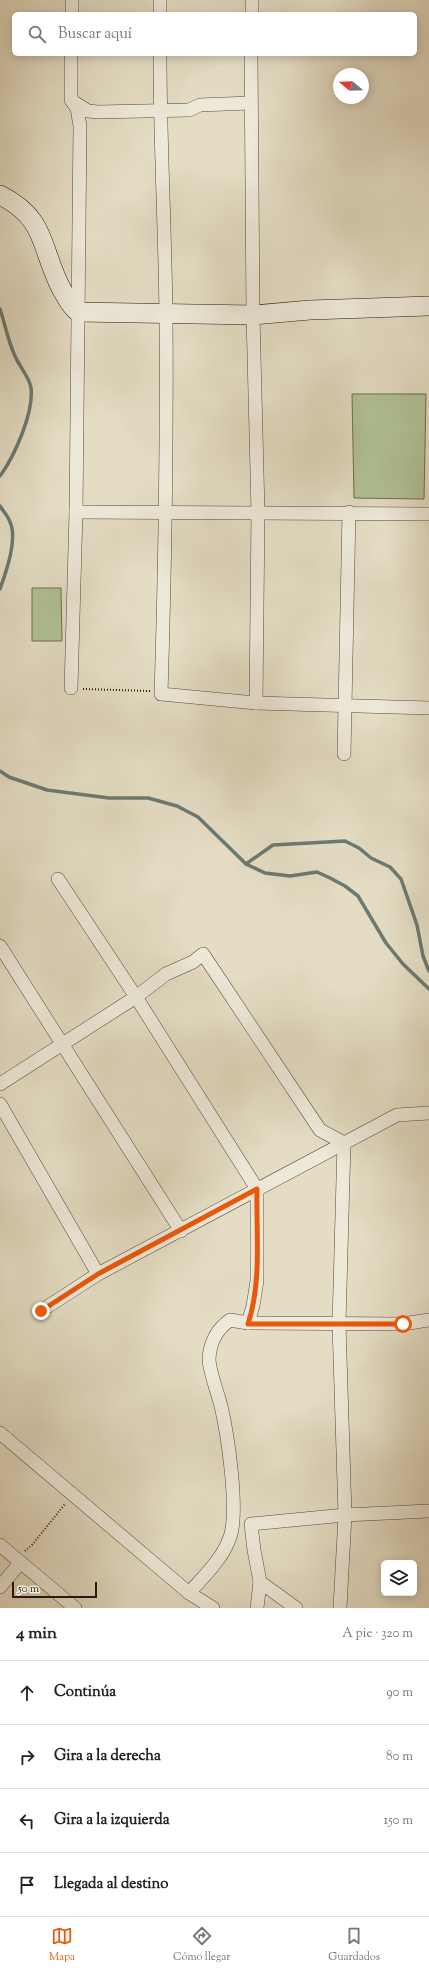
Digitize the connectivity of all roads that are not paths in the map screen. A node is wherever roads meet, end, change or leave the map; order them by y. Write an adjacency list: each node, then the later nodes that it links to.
1 (72, 0): 4 (street)
2 (160, 0): 5 (street)
3 (252, 0): 6 (street)
4 (72, 12)
5 (160, 12)
6 (252, 12)
7 (72, 56): 10 (street)
8 (160, 56): 12 (street)
9 (251, 56): 11 (street)
10 (71, 100): 12 (street); 15 (street)
11 (250, 103): 12 (street); 17 (street)
12 (160, 110): 16 (street)
13 (0, 195): 15 (street)
14 (429, 306): 17 (street)
15 (78, 312): 16 (street); 19 (street)
16 (166, 314): 17 (street); 18 (street)
17 (253, 315): 20 (street)
18 (167, 511): 19 (street); 20 (street); 24 (street)
19 (76, 512): 23 (street)
20 (258, 512): 21 (street); 24 (street)
21 (349, 512): 22 (street); 25 (street)
22 (429, 514)
23 (72, 688)
24 (256, 703): 25 (street)
25 (347, 705): 26 (street); 27 (street)
26 (429, 708)
27 (344, 754)
28 (58, 879): 30 (street)
29 (0, 946): 31 (street)
30 (136, 997): 31 (street); 35 (street); 36 (street)
31 (61, 1045): 32 (street); 37 (street)
32 (0, 1084)
33 (0, 1104): 38 (street)
34 (429, 1113): 35 (street)
35 (344, 1143): 36 (street); 42 (street)
36 (257, 1189): 37 (street); 41 (street)
37 (181, 1231): 38 (street)
38 (98, 1274): 39 (street)
39 (41, 1311)
40 (429, 1320): 42 (street)
41 (248, 1324): 42 (street); 50 (street)
42 (339, 1324): 45 (street)
43 (0, 1433): 50 (street)
44 (429, 1511): 45 (street)
45 (345, 1514): 48 (street); 55 (street)
46 (0, 1545): 47 (street)
47 (15, 1559): 49 (street); 51 (street)
48 (260, 1582): 53 (street); 54 (street)
49 (0, 1587)
50 (189, 1594): 52 (street)
51 (75, 1608)
52 (213, 1608)
53 (257, 1608)
54 (296, 1608)
55 (340, 1608)

